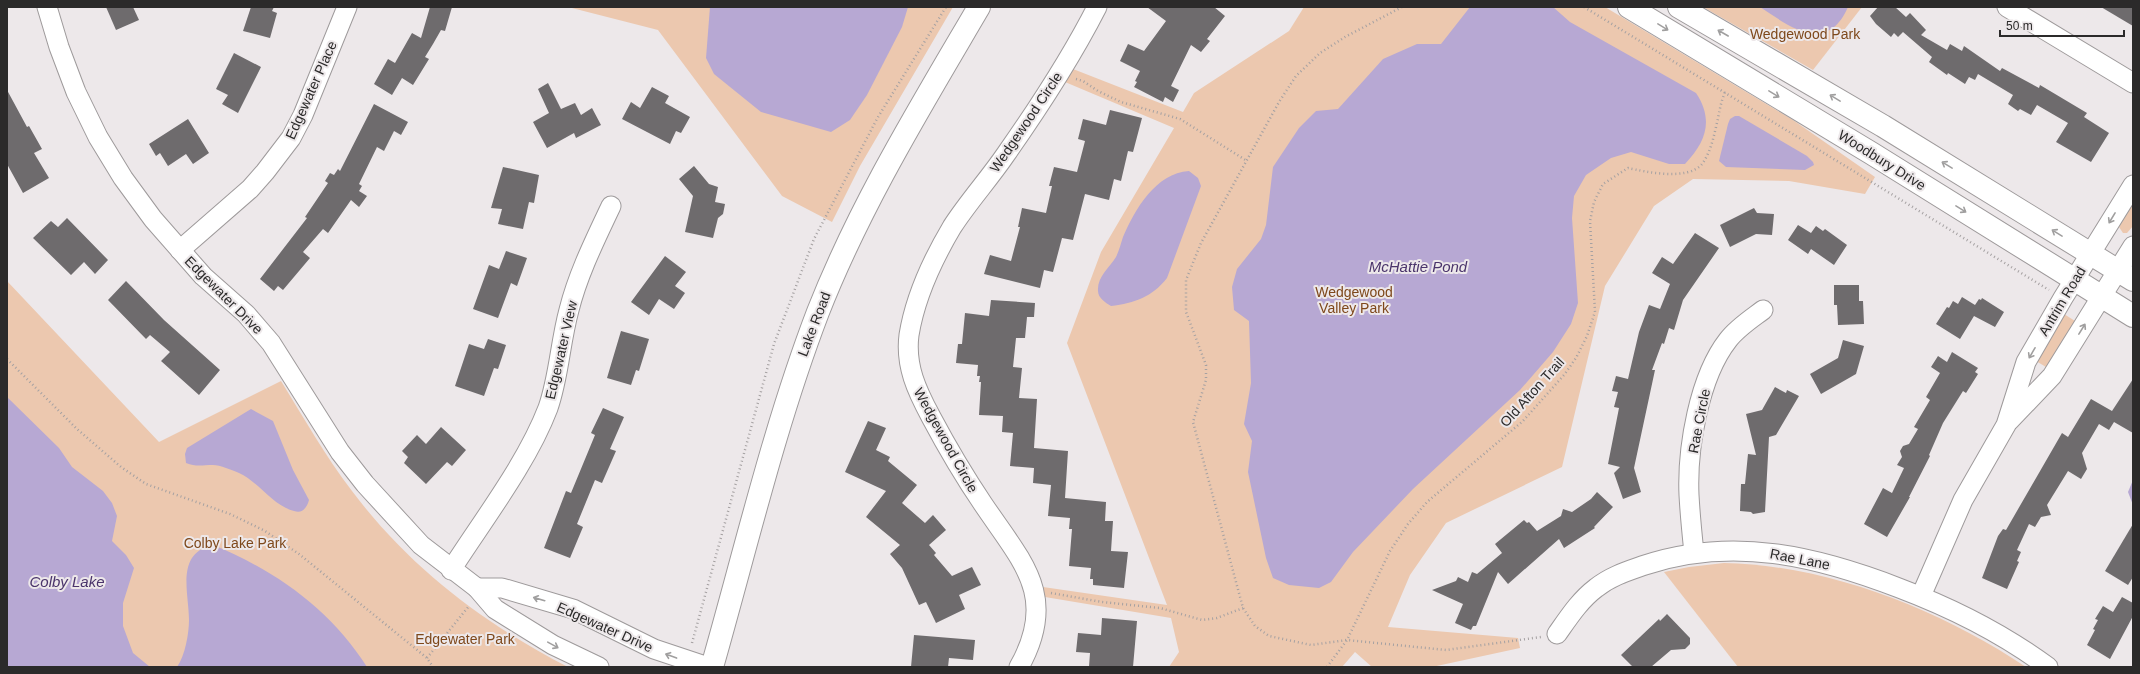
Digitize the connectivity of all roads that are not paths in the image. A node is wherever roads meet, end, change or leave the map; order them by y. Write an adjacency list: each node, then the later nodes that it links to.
1 (47, 7): 12 (street, Edgewater Drive)
2 (347, 7): 12 (street, Edgewater Place)
3 (979, 7): 27 (main road, Lake Road)
4 (1097, 7): 28 (street, Wedgewood Circle)
5 (1629, 7): 15 (main road, Woodbury Drive, one-way to 15)
6 (1679, 7): 13 (main road, Woodbury Drive, one-way to 6)
7 (2007, 7): 8 (street)
8 (2133, 83)
9 (2133, 185): 13 (street, Antrim Road, one-way to 13)
10 (611, 206): 21 (street, Edgewater View)
11 (2133, 246): 14 (street, Antrim Road)
12 (180, 250): 21 (street, Edgewater Drive)
13 (2090, 254): 14 (main road, Woodbury Drive); 15 (street, Antrim Road)
14 (2125, 276): 16 (street, Antrim Road)
15 (2075, 279): 16 (main road, Woodbury Drive); 19 (street, Antrim Road, one-way to 19)
16 (2102, 296): 18 (main road, Woodbury Drive); 19 (street, Antrim Road, one-way to 16)
17 (1763, 310): 20 (street, Rae Circle)
18 (2133, 316)
19 (2006, 425): 23 (street, Antrim Road)
20 (1694, 553): 23 (street, Rae Lane); 24 (street, Rae Lane)
21 (451, 570): 22 (street, Edgewater Drive)
22 (477, 588): 25 (street, Edgewater Drive, one-way to 25); 26 (street, Edgewater Drive, one-way to 22)
23 (1921, 596): 29 (street, Rae Lane)
24 (1557, 634)
25 (599, 667)
26 (708, 667)
27 (712, 667)
28 (1019, 667)
29 (2048, 667)

